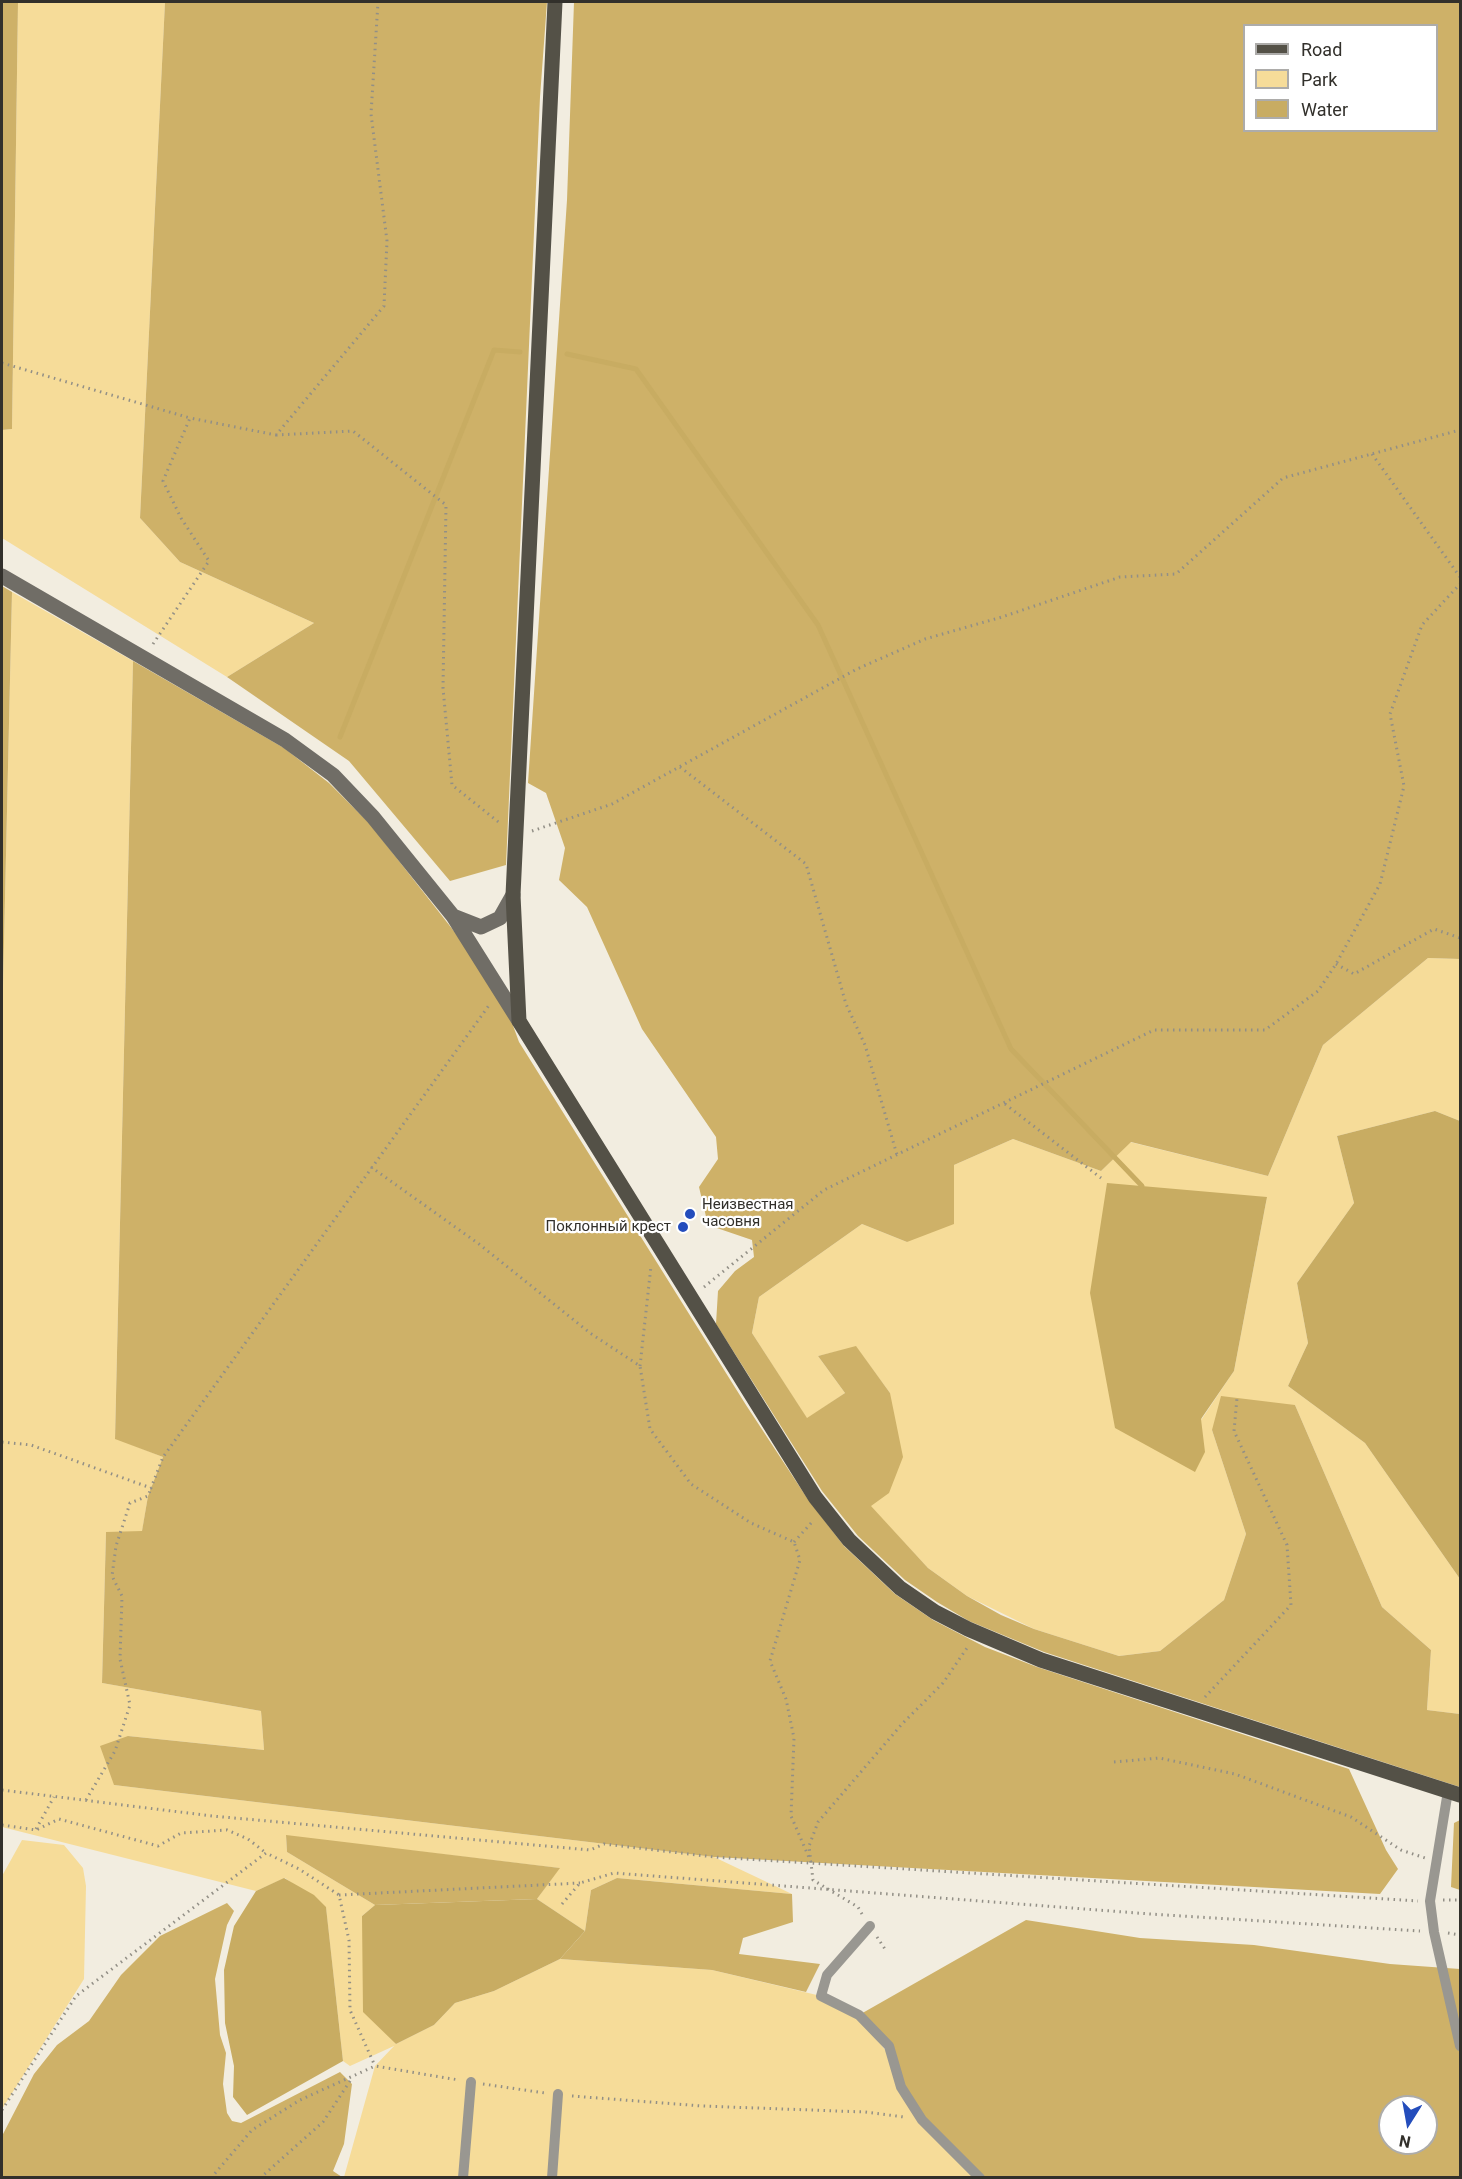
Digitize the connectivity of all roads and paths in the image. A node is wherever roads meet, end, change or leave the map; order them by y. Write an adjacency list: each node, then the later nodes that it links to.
1 (378, 2): 6 (path)
2 (555, 2): 13 (main road)
3 (2, 363): 4 (path)
4 (190, 418): 6 (path); 11 (path)
5 (1461, 430): 7 (path)
6 (276, 435): 13 (path)
7 (1372, 454): 9 (path); 12 (path)
8 (2, 576): 11 (main road)
9 (1461, 578)
10 (1461, 584): 17 (path)
11 (144, 658): 15 (main road)
12 (680, 766): 13 (path); 21 (path)
13 (516, 837): 14 (main road)
14 (513, 895): 15 (main road); 19 (main road)
15 (453, 916): 18 (main road)
16 (1461, 938): 17 (path)
17 (1336, 964): 20 (path)
18 (500, 990): 19 (main road); 22 (path)
19 (519, 1021): 24 (main road)
20 (1005, 1104): 21 (path); 23 (path)
21 (897, 1155): 25 (path)
22 (370, 1167): 26 (path); 29 (path)
23 (1101, 1178)
24 (653, 1237): 25 (main road); 26 (path)
25 (691, 1298): 30 (main road)
26 (640, 1366): 31 (path)
27 (1237, 1398): 33 (path)
28 (2, 1442): 29 (path)
29 (151, 1488): 38 (path)
30 (826, 1511): 31 (path); 32 (main road)
31 (794, 1542): 43 (path)
32 (977, 1634): 33 (main road); 43 (path)
33 (1193, 1709): 36 (main road)
34 (1114, 1762): 42 (path)
35 (2, 1790): 37 (path)
36 (1454, 1793): 42 (lane)
37 (54, 1797): 38 (path); 40 (path)
38 (86, 1800): 43 (path)
39 (2, 1825): 40 (path)
40 (36, 1830): 41 (path)
41 (266, 1853): 46 (path); 58 (path)
42 (1435, 1862): 47 (lane)
43 (811, 1863): 45 (path); 47 (path)
44 (580, 1883): 45 (path); 46 (path); 49 (path)
45 (829, 1890): 50 (path); 51 (path)
46 (339, 1895): 54 (path)
47 (1430, 1900): 48 (path); 51 (lane)
48 (1461, 1900)
49 (562, 1904)
50 (870, 1926): 52 (path); 62 (lane)
51 (1434, 1932): 53 (lane)
52 (885, 1949)
53 (1461, 2046)
54 (375, 2066)
55 (352, 2076): 59 (path)
56 (471, 2082): 60 (lane)
57 (558, 2094): 61 (lane)
58 (2, 2109)
59 (260, 2178)
60 (463, 2178)
61 (552, 2178)
62 (980, 2178)

